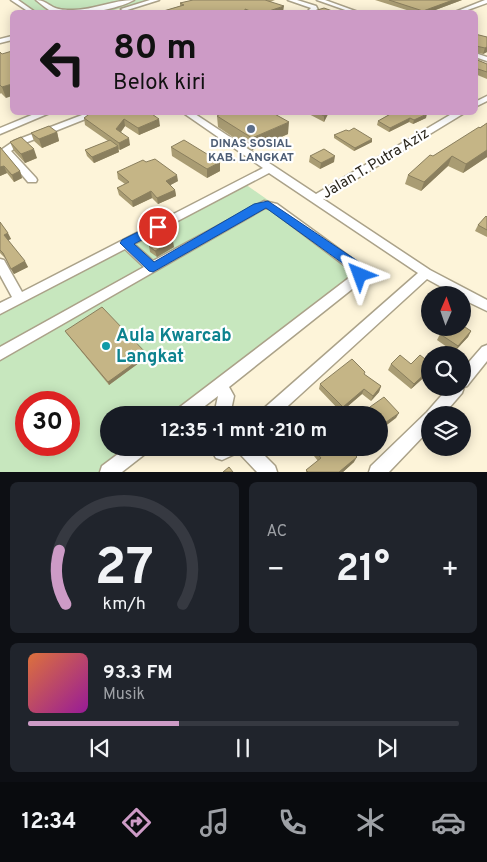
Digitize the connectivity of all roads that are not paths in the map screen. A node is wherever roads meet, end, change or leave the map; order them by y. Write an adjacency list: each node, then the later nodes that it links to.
1 (14, 0): 8 (street)
2 (39, 0): 9 (street)
3 (131, 0): 10 (street)
4 (156, 0): 11 (street)
5 (291, 0): 12 (street)
6 (320, 0): 13 (street)
7 (487, 1): 14 (street)
8 (29, 10)
9 (64, 10)
10 (88, 10)
11 (117, 10)
12 (315, 10)
13 (348, 10)
14 (463, 10)
15 (40, 115): 19 (street)
16 (91, 115): 21 (street)
17 (192, 115): 20 (street)
18 (457, 115): 22 (street, Jalan T. Putra Aziz)
19 (0, 131)
20 (269, 169): 22 (street); 23 (street)
21 (32, 180)
22 (315, 199): 26 (street)
23 (126, 243): 25 (street); 28 (street)
24 (0, 263): 27 (street)
25 (153, 268): 32 (street); 34 (street)
26 (426, 274): 29 (street); 38 (street)
27 (5, 284): 28 (street)
28 (19, 299): 30 (street)
29 (487, 306)
30 (0, 309)
31 (487, 351): 33 (street)
32 (0, 354)
33 (471, 370)
34 (220, 385): 36 (street); 37 (street)
35 (450, 396): 39 (street)
36 (193, 406)
37 (224, 406)
38 (277, 406)
39 (441, 406)
40 (421, 427): 45 (street)
41 (129, 456): 43 (street)
42 (254, 456): 44 (street)
43 (108, 472)
44 (269, 472)
45 (377, 472)

